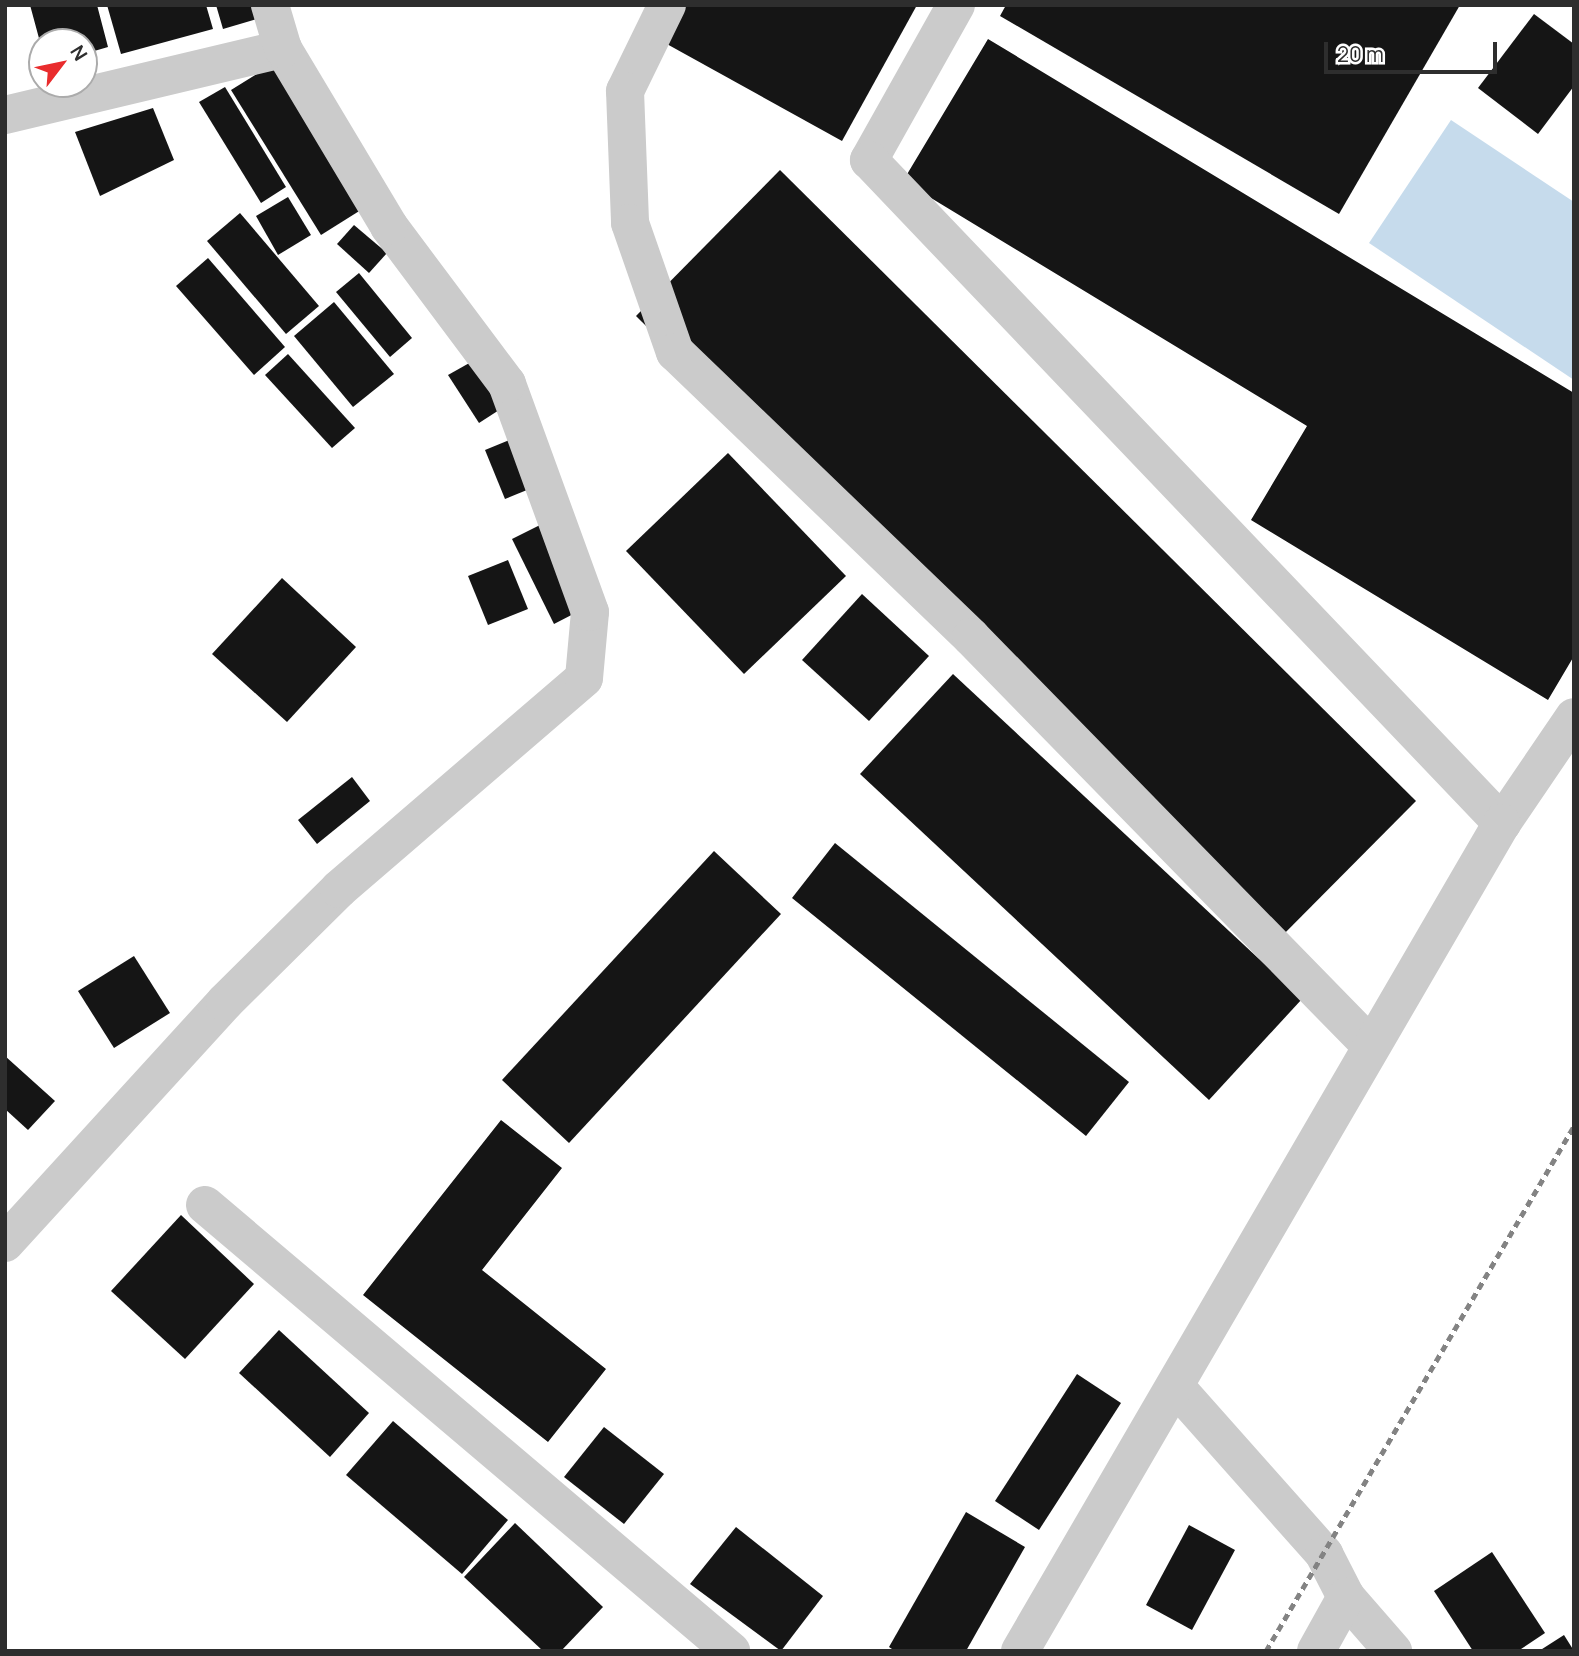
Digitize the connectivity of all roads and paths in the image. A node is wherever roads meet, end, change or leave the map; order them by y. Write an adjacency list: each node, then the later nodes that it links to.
1 (270, 5): 4 (street)
2 (667, 5): 8 (street)
3 (956, 5): 7 (street)
4 (283, 49): 5 (street); 10 (street)
5 (5, 115)
6 (1574, 717): 7 (street)
7 (1502, 823): 8 (street)
8 (1369, 1044): 11 (street)
9 (205, 1205): 13 (street)
10 (5, 1243)
11 (1175, 1386): 12 (street); 14 (street)
12 (1346, 1597): 15 (street); 16 (street)
13 (731, 1651)
14 (1020, 1651)
15 (1316, 1651)
16 (1393, 1651)

